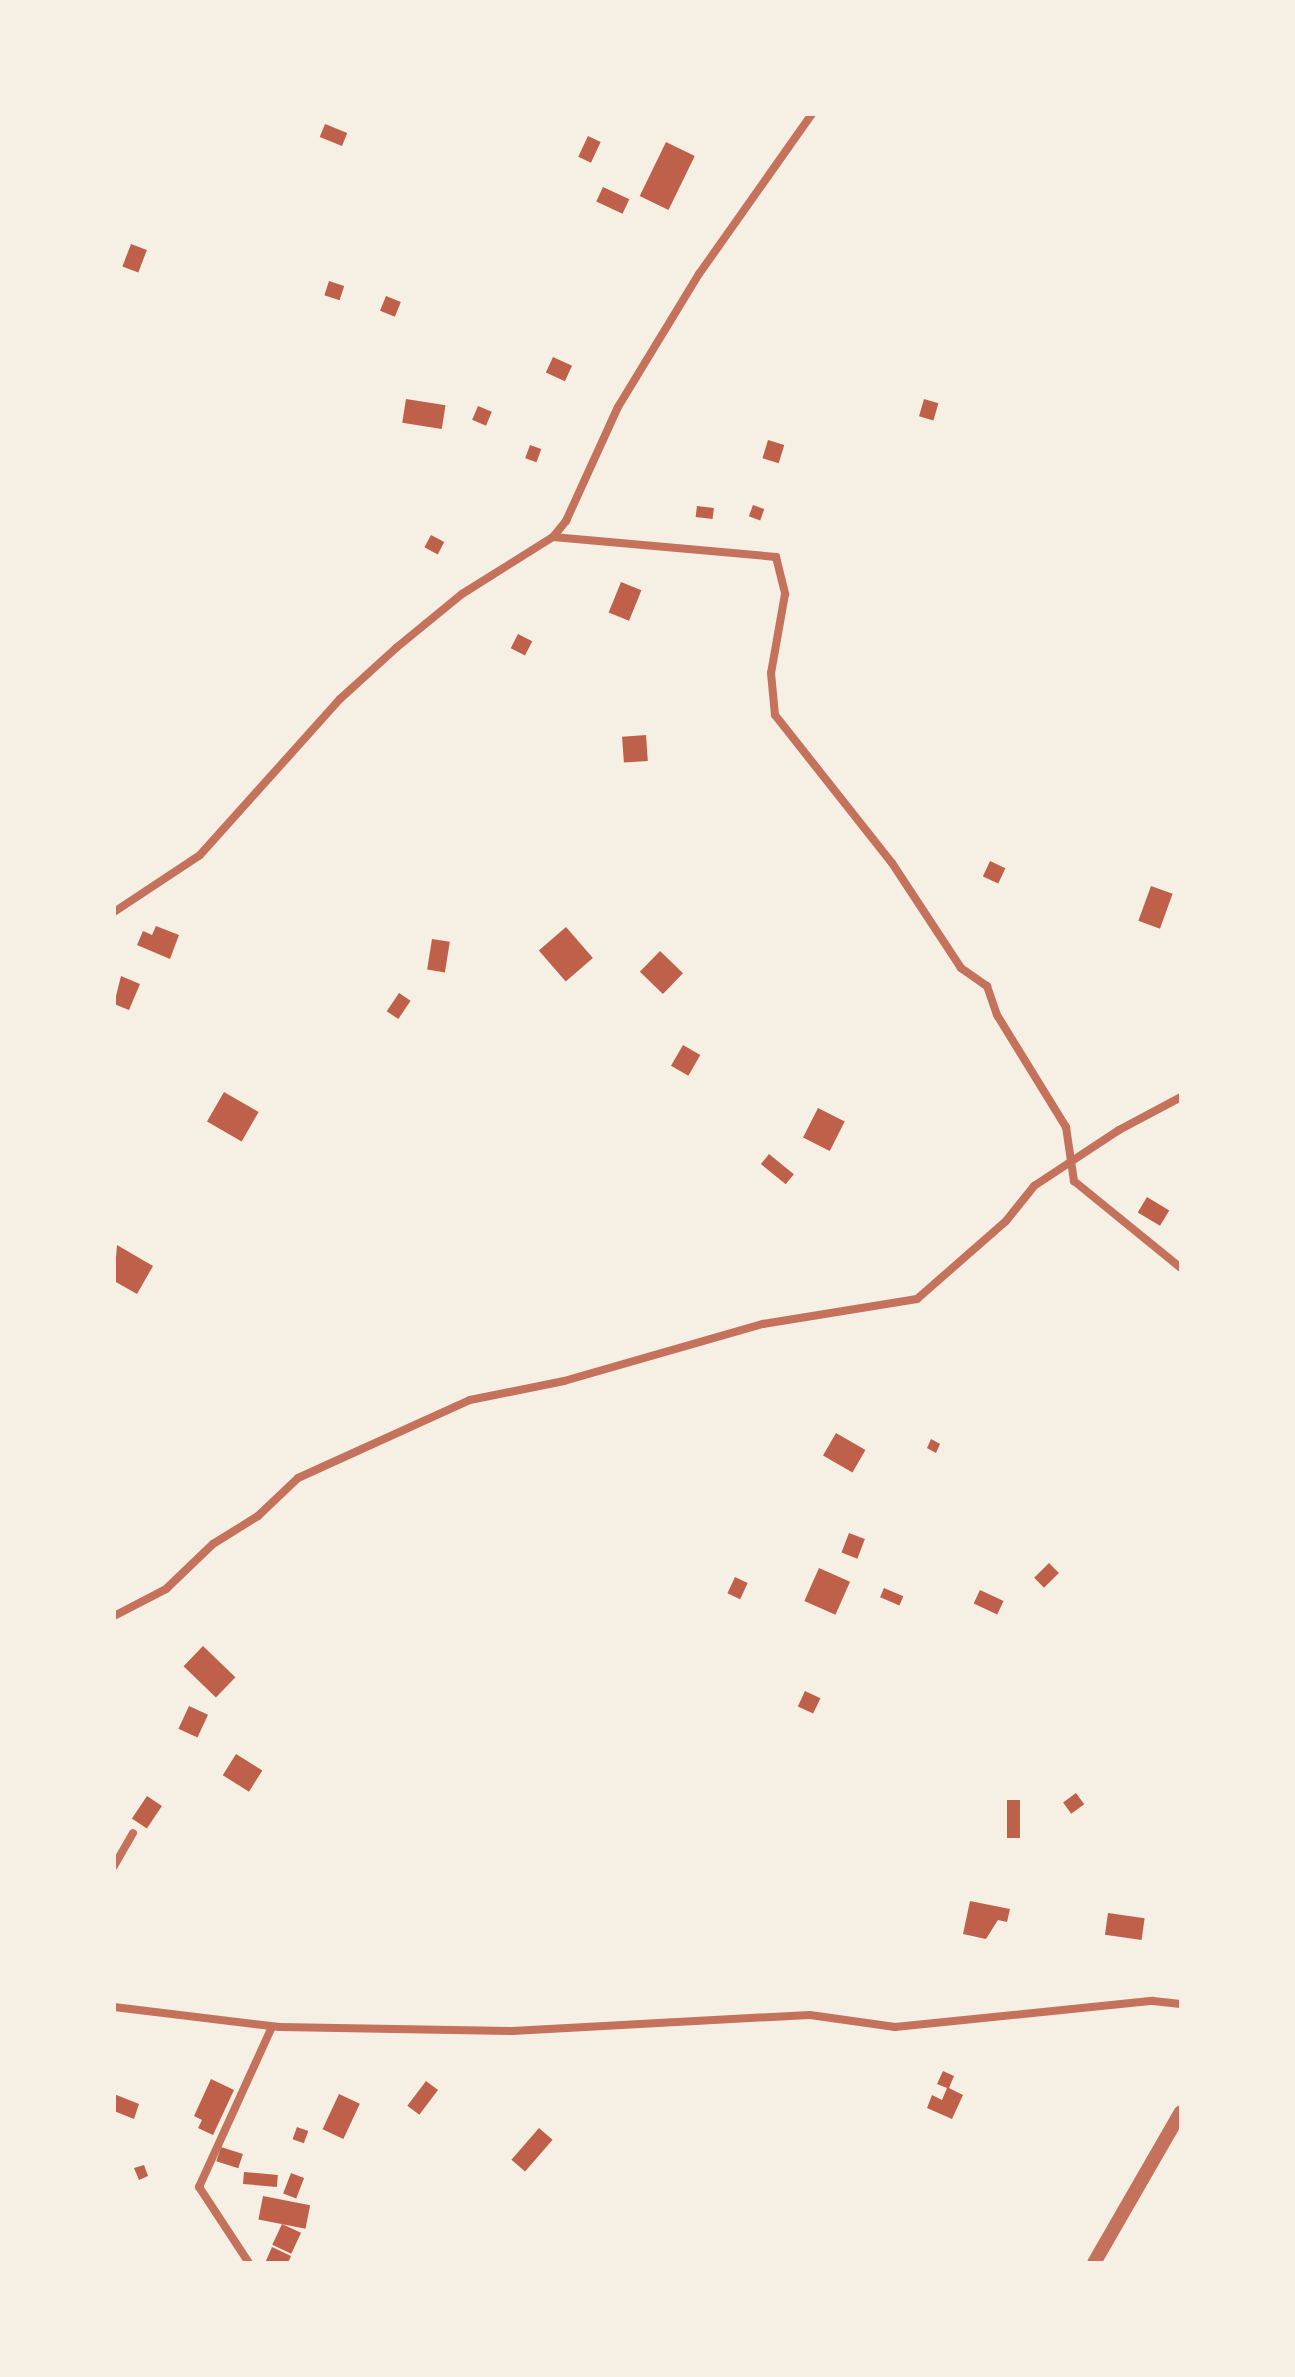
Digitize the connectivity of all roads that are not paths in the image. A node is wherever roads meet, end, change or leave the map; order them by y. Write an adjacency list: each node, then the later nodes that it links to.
1 (812, 114): 2 (street)
2 (553, 537): 3 (street); 5 (street)
3 (114, 912)
4 (1181, 1097): 5 (street)
5 (1071, 1162): 6 (street); 7 (street)
6 (1181, 1268)
7 (114, 1616)
8 (133, 1833): 9 (street)
9 (114, 1866)
10 (1181, 2004): 12 (street)
11 (114, 2007): 12 (street)
12 (272, 2027): 14 (street)
13 (1181, 2112): 15 (street)
14 (249, 2263)
15 (1094, 2263)

